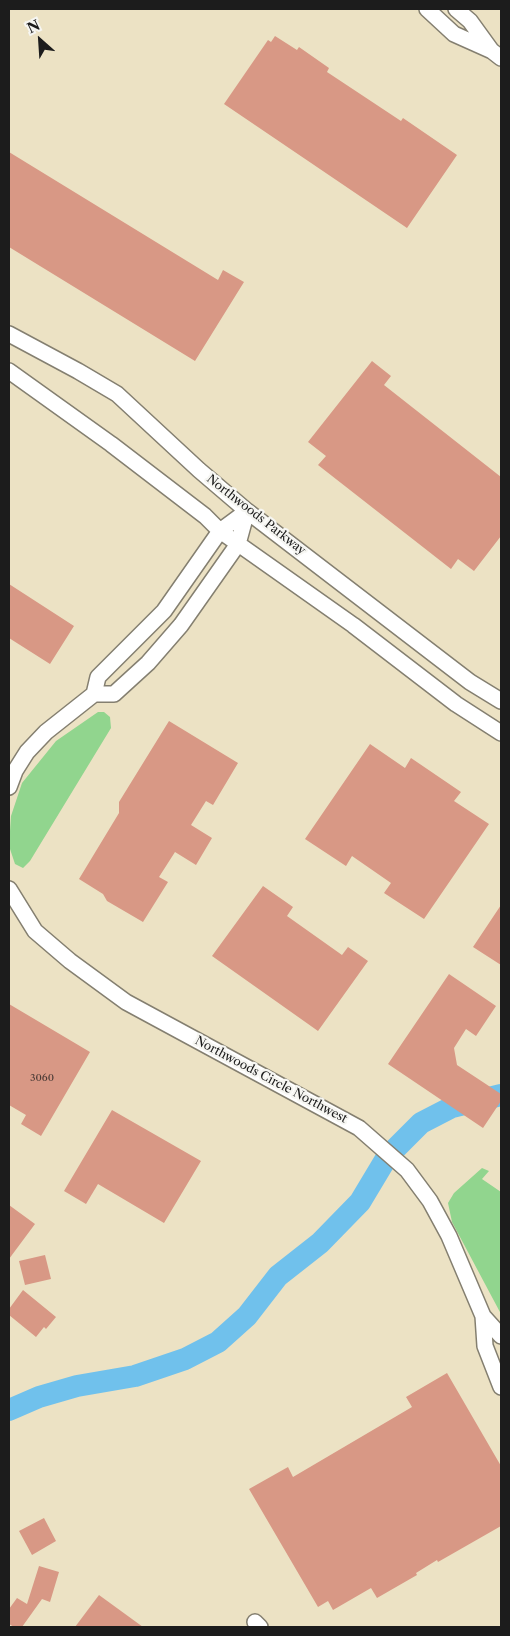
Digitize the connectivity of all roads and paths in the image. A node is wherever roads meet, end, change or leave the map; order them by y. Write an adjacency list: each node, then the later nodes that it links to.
1 (427, 9): 3 (street)
2 (456, 9): 3 (street)
3 (497, 54)
4 (9, 334): 6 (street, Northwoods Parkway)
5 (9, 371): 7 (street)
6 (247, 511): 7 (street); 8 (street); 10 (street, Northwoods Parkway)
7 (220, 531): 8 (street); 9 (street)
8 (238, 544): 9 (street); 11 (street)
9 (94, 694): 12 (street)
10 (501, 701)
11 (501, 733)
12 (9, 787)
13 (9, 889): 14 (street, Northwoods Circle Northwest)
14 (483, 1316): 15 (street, Northwoods Circle Northwest); 16 (street, Northwoods Circle Northwest)
15 (501, 1336)
16 (501, 1387)

